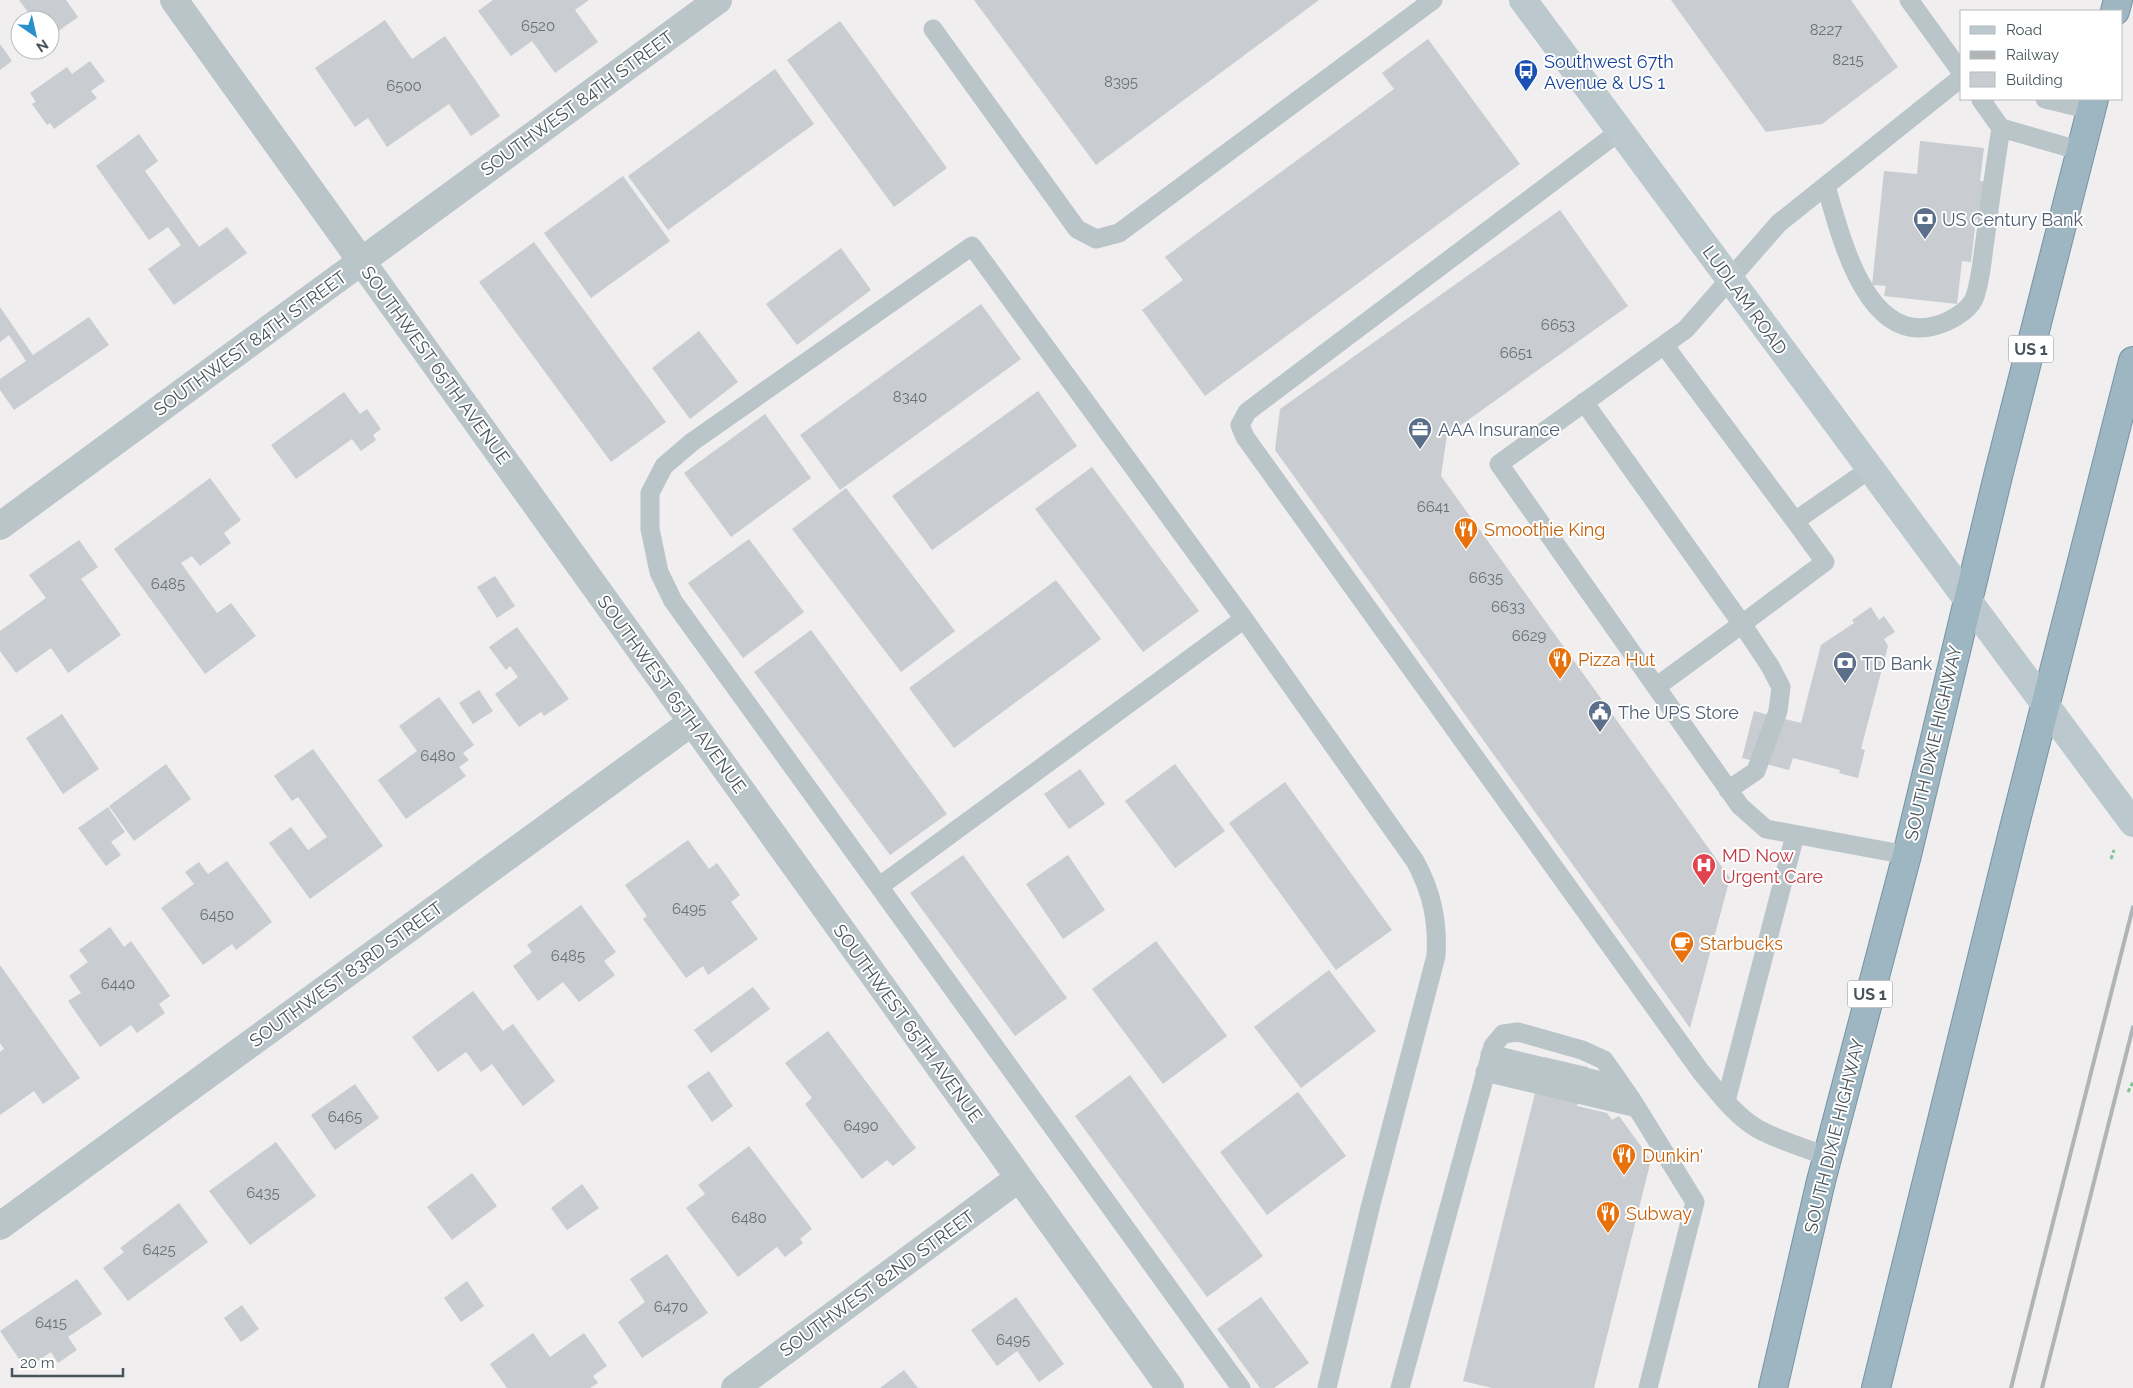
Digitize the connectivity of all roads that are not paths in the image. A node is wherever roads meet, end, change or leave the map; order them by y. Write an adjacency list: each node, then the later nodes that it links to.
1 (174, 0): 16 (street, SOUTHWEST 65TH AVENUE)
2 (718, 0): 16 (street, SOUTHWEST 84TH STREET)
3 (1433, 0): 6 (lane)
4 (1523, 0): 13 (main road, LUDLAM ROAD)
5 (1910, 0): 7 (lane)
6 (933, 29)
7 (1960, 70)
8 (1960, 79): 15 (lane)
9 (1983, 100): 12 (lane)
10 (2054, 100): 11 (lane)
11 (2092, 104): 14 (highway, SOUTH DIXIE HIGHWAY / US 1)
12 (2001, 128): 14 (lane); 15 (lane)
13 (1620, 131): 17 (main road, LUDLAM ROAD); 38 (lane)
14 (2081, 151): 24 (highway, SOUTH DIXIE HIGHWAY / US 1)
15 (1826, 186): 17 (lane)
16 (361, 261): 23 (street, SOUTHWEST 84TH STREET); 29 (street, SOUTHWEST 65TH AVENUE)
17 (1729, 279): 18 (lane); 21 (main road, LUDLAM ROAD)
18 (1664, 344): 20 (lane); 22 (lane)
19 (2133, 361): 28 (highway)
20 (1584, 402): 26 (lane); 27 (lane)
21 (1870, 469): 22 (lane); 24 (main road, LUDLAM ROAD)
22 (1795, 521): 26 (lane)
23 (0, 526)
24 (1968, 600): 28 (main road, LUDLAM ROAD); 33 (highway, SOUTH DIXIE HIGHWAY / US 1)
25 (1244, 619): 34 (lane); 34 (lane); 46 (lane)
26 (1742, 624): 27 (lane); 30 (lane)
27 (1656, 687): 30 (lane)
28 (2046, 705): 31 (main road, LUDLAM ROAD); 50 (highway)
29 (692, 722): 41 (street, SOUTHWEST 65TH AVENUE); 42 (street, SOUTHWEST 83RD STREET)
30 (1728, 790): 32 (lane)
31 (2133, 823)
32 (1794, 835): 33 (lane); 38 (lane)
33 (1907, 855): 40 (highway, SOUTH DIXIE HIGHWAY / US 1)
34 (880, 886): 45 (lane)
35 (1490, 1054): 36 (lane); 37 (lane); 37 (lane)
36 (1485, 1072): 39 (lane); 47 (lane)
37 (1622, 1086): 39 (lane)
38 (1726, 1101): 40 (lane)
39 (1637, 1108): 48 (lane)
40 (1827, 1156): 49 (highway, SOUTH DIXIE HIGHWAY / US 1)
41 (1019, 1178): 43 (street, SOUTHWEST 82ND STREET); 44 (street, SOUTHWEST 65TH AVENUE)
42 (0, 1226)
43 (735, 1388)
44 (1170, 1388)
45 (1241, 1388)
46 (1327, 1388)
47 (1400, 1388)
48 (1648, 1388)
49 (1773, 1388)
50 (1876, 1388)

